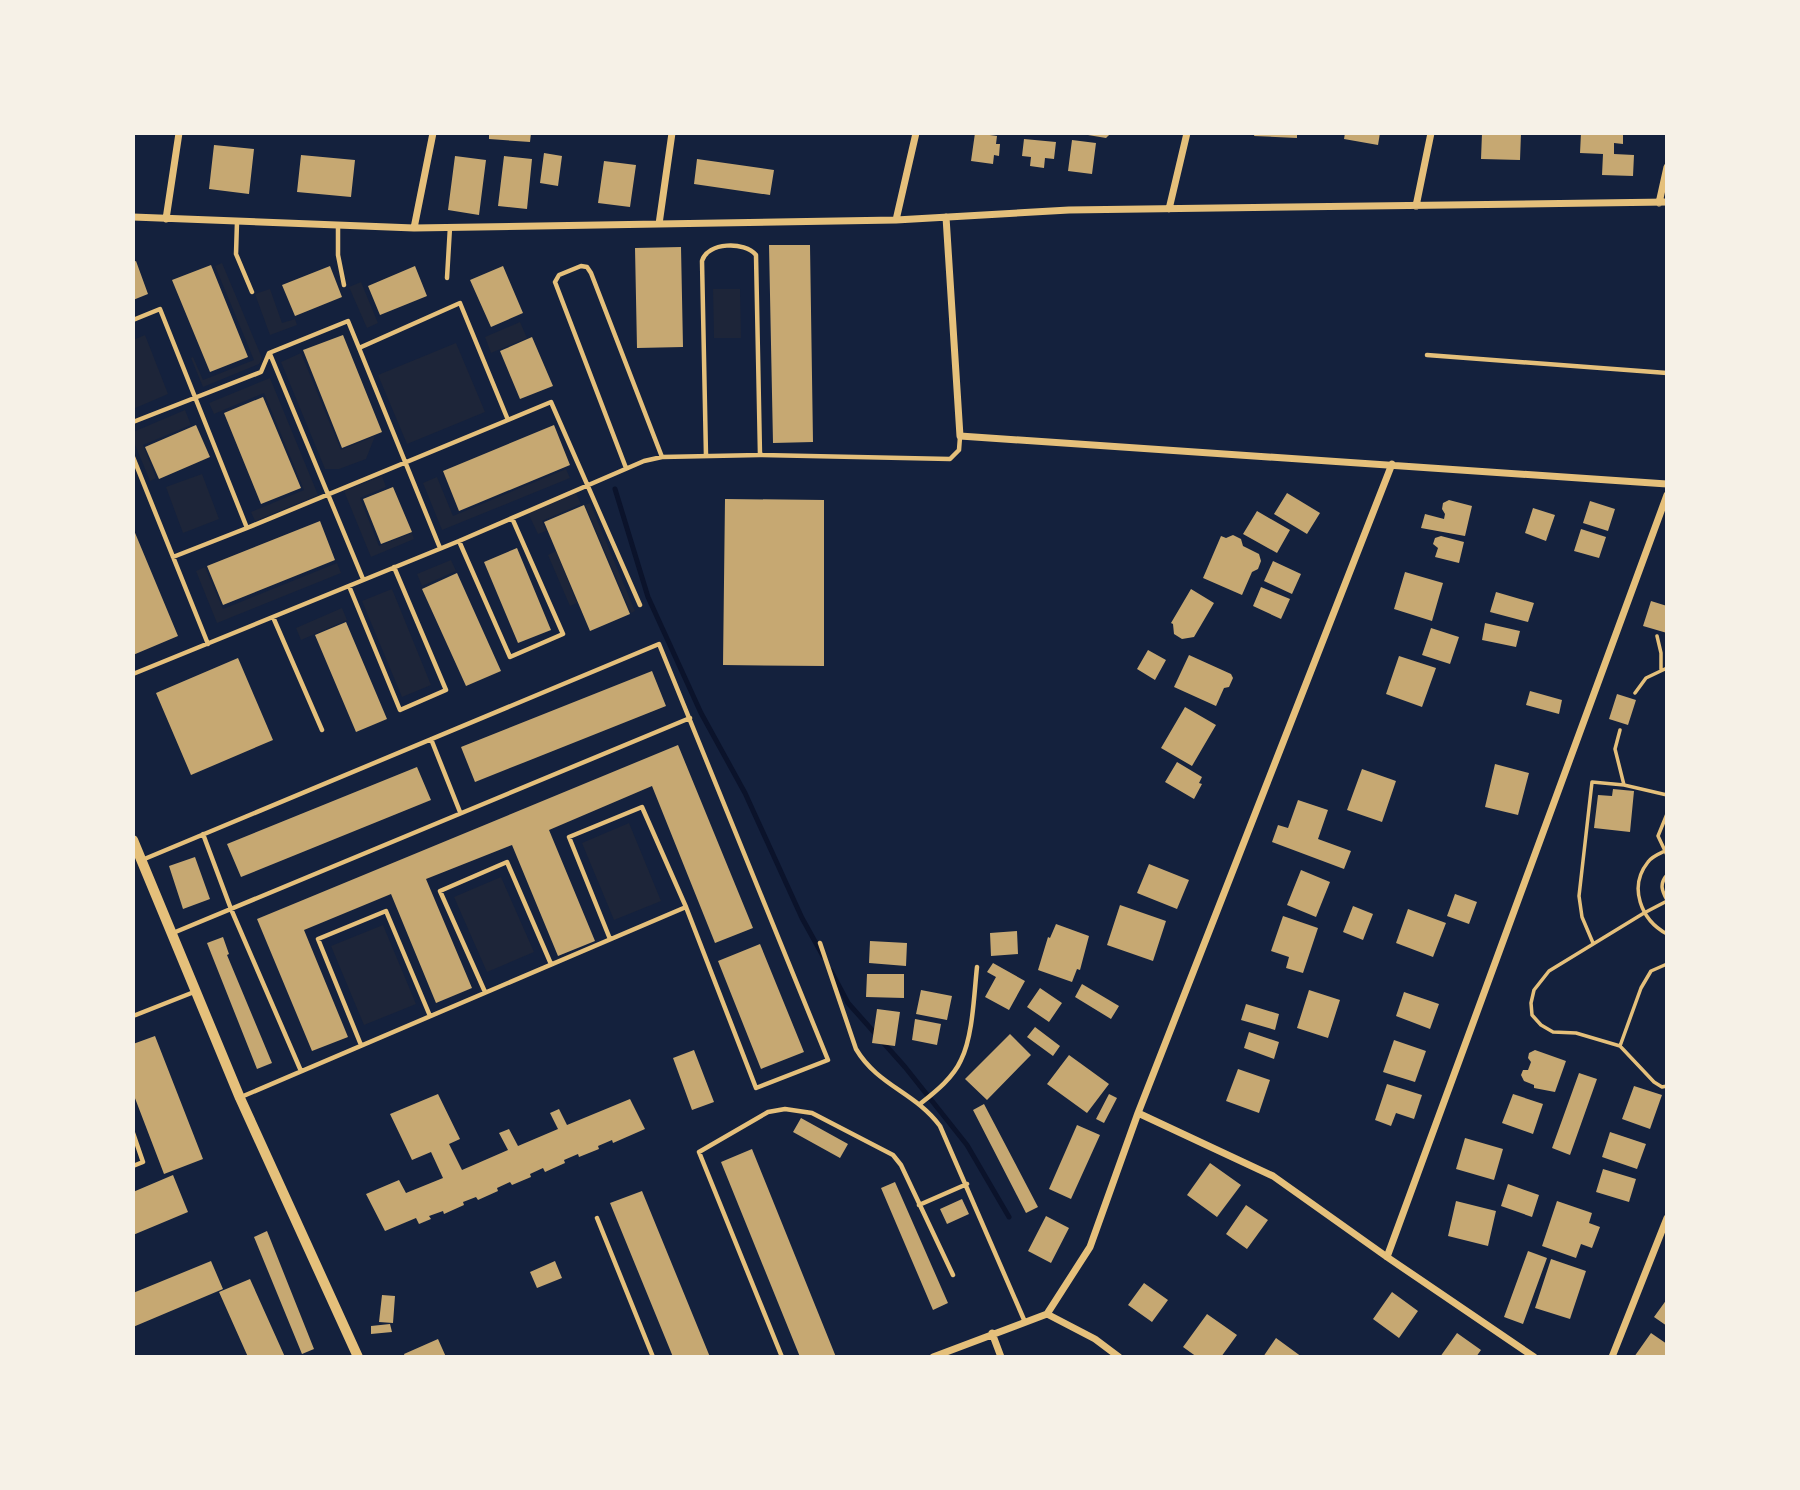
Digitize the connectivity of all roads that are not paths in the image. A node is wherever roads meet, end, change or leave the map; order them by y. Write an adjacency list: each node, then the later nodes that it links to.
1 (179, 133): 13 (street)
2 (433, 133): 19 (street)
3 (672, 133): 16 (street)
4 (916, 133): 14 (street)
5 (1187, 133): 10 (street)
6 (1431, 133): 9 (street)
7 (1667, 167): 8 (street)
8 (1663, 203): 9 (street)
9 (1416, 206): 10 (street)
10 (1170, 209): 12 (street)
11 (133, 217): 13 (street)
12 (946, 217): 14 (street); 31 (street)
13 (166, 219): 15 (street)
14 (896, 220): 16 (street)
15 (237, 222): 17 (street); 22 (lane)
16 (659, 224): 18 (street)
17 (338, 225): 19 (street); 21 (lane)
18 (450, 227): 19 (street); 20 (lane)
19 (414, 228)
20 (447, 278)
21 (345, 285)
22 (253, 292)
23 (133, 320): 28 (lane)
24 (359, 348): 25 (lane); 29 (lane); 36 (lane)
25 (269, 353): 28 (lane); 41 (lane)
26 (1427, 355): 27 (lane)
27 (1667, 373)
28 (196, 398): 30 (lane); 44 (lane)
29 (508, 420): 36 (lane); 40 (lane)
30 (133, 422)
31 (960, 436): 32 (lane); 37 (street)
32 (760, 455): 33 (lane); 33 (lane)
33 (706, 456): 35 (lane)
34 (133, 457): 47 (lane)
35 (662, 457): 38 (lane); 38 (lane)
36 (406, 461): 41 (lane); 46 (lane)
37 (1392, 464): 39 (street); 77 (street)
38 (626, 468): 40 (lane)
39 (1667, 484)
40 (587, 485): 43 (lane); 51 (lane)
41 (328, 494): 44 (lane); 49 (lane)
42 (1667, 495): 84 (street)
43 (512, 518): 45 (lane); 45 (lane)
44 (247, 528): 47 (lane)
45 (459, 541): 46 (lane)
46 (440, 548): 48 (lane)
47 (173, 557): 53 (lane)
48 (394, 567): 49 (lane); 50 (lane)
49 (363, 579): 50 (lane)
50 (349, 586): 52 (lane)
51 (640, 605)
52 (273, 617): 53 (lane); 56 (lane)
53 (208, 643): 54 (lane)
54 (133, 674)
55 (690, 718): 57 (lane); 58 (lane); 62 (lane)
56 (322, 730)
57 (431, 739): 58 (lane); 59 (lane)
58 (460, 812): 63 (lane)
59 (203, 834): 61 (lane); 63 (lane)
60 (133, 841): 61 (street)
61 (141, 860): 64 (street)
62 (686, 907): 65 (lane); 65 (lane)
63 (231, 909): 64 (lane); 74 (lane)
64 (172, 933): 69 (street)
65 (610, 939): 67 (lane)
66 (820, 943): 76 (lane)
67 (551, 964): 70 (lane); 70 (lane)
68 (977, 967): 76 (lane)
69 (195, 991): 71 (lane); 75 (street)
70 (485, 992): 72 (lane)
71 (133, 1016)
72 (430, 1016): 73 (lane); 73 (lane)
73 (361, 1045): 74 (lane)
74 (301, 1071): 75 (lane)
75 (240, 1098): 89 (street)
76 (920, 1104): 80 (lane)
77 (1138, 1113): 84 (street); 86 (street)
78 (133, 1133): 79 (lane)
79 (133, 1166)
80 (967, 1184): 81 (lane); 87 (lane)
81 (919, 1205): 85 (lane); 91 (lane)
82 (597, 1217): 90 (lane)
83 (1666, 1222): 96 (street)
84 (1387, 1257): 95 (street)
85 (953, 1275)
86 (1047, 1314): 87 (street); 94 (street)
87 (1026, 1322): 88 (street)
88 (992, 1333): 92 (street); 93 (street)
89 (358, 1357)
90 (653, 1357)
91 (782, 1357)
92 (933, 1357)
93 (1001, 1357)
94 (1119, 1357)
95 (1534, 1357)
96 (1612, 1357)

